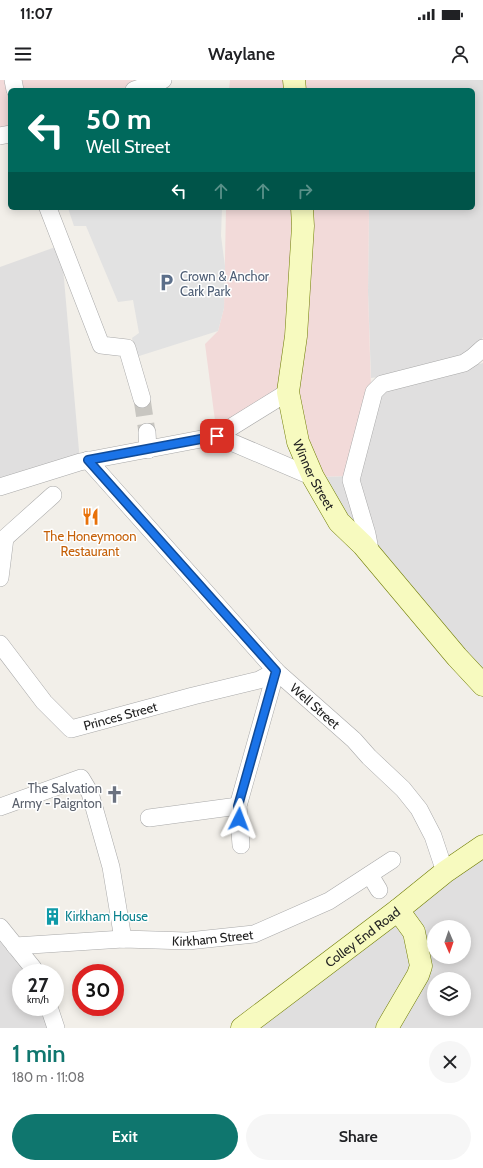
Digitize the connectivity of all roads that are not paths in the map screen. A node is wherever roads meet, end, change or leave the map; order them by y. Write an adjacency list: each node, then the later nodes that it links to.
1 (163, 80): 2 (street)
2 (140, 88)
3 (49, 210): 7 (street)
4 (302, 210): 6 (street, Winner Street)
5 (483, 348): 15 (street)
6 (288, 392): 9 (street); 12 (street, Winner Street)
7 (142, 399)
8 (147, 432): 10 (street)
9 (217, 436): 10 (street); 12 (street)
10 (148, 450): 11 (street)
11 (88, 460): 13 (street); 18 (street, Well Street)
12 (313, 477): 15 (street, Winner Street)
13 (0, 487)
14 (53, 496): 16 (street)
15 (371, 555): 19 (street, Winner Street)
16 (0, 578)
17 (0, 644): 18 (street, Princes Street)
18 (276, 671): 20 (street); 26 (street, Well Street)
19 (483, 685)
20 (238, 806): 22 (street); 23 (street)
21 (0, 807): 31 (street)
22 (149, 818)
23 (241, 845)
24 (483, 846): 26 (street, Colley End Road)
25 (392, 860): 27 (street, Kirkham Street)
26 (445, 872): 29 (street, Colley End Road)
27 (370, 874): 28 (street); 31 (street, Kirkham Street)
28 (380, 890)
29 (398, 910): 36 (street, Colley End Road); 37 (street)
30 (0, 927): 32 (street)
31 (124, 939): 32 (street, Kirkham Street)
32 (15, 946): 33 (street)
33 (30, 964)
34 (51, 1016): 35 (street)
35 (56, 1028)
36 (242, 1028)
37 (387, 1028)

